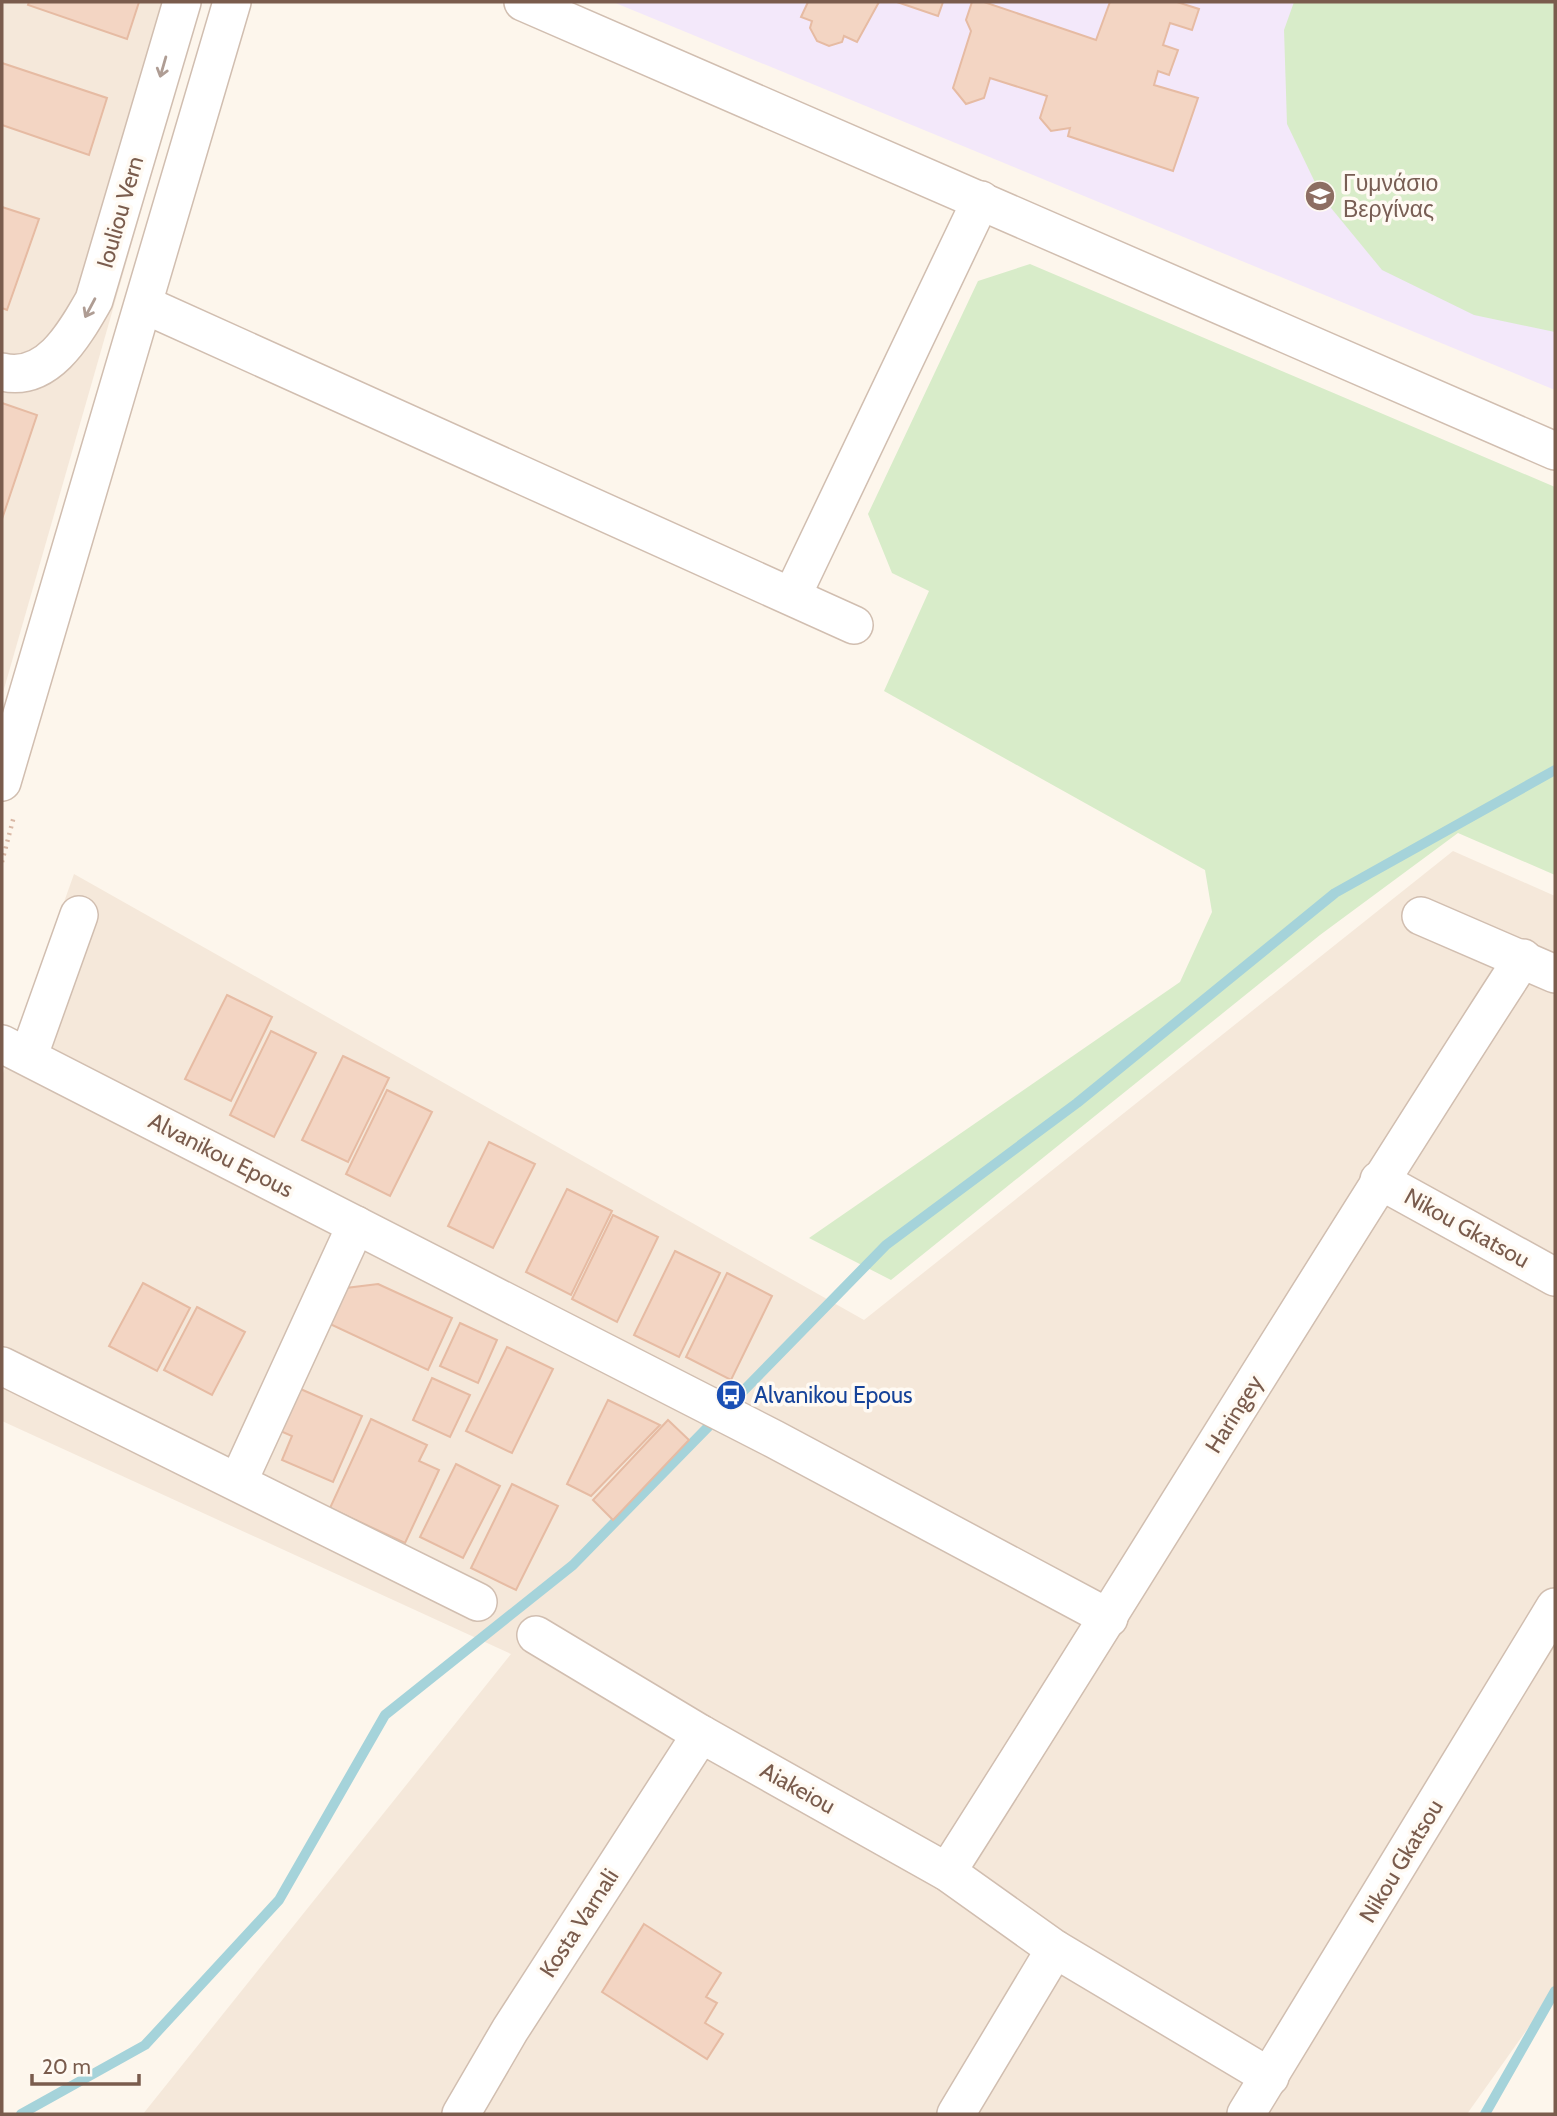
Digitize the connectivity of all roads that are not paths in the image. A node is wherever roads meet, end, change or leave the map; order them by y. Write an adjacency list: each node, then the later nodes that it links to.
1 (182, 2): 6 (street, Iouliou Vern, one-way to 6)
2 (232, 2): 5 (street)
3 (523, 2): 4 (street)
4 (981, 200): 7 (street); 8 (street)
5 (145, 305): 8 (street); 10 (street)
6 (2, 372)
7 (1555, 451)
8 (792, 596): 9 (street)
9 (854, 625)
10 (9, 726): 11 (street)
11 (2, 782)
12 (79, 915): 15 (street)
13 (1421, 916): 14 (street)
14 (1539, 966): 16 (street, Haringey)
15 (15, 1050): 17 (street, Alvanikou Epous)
16 (1379, 1180): 18 (street, Nikou Gkatsou); 23 (street, Haringey)
17 (356, 1225): 20 (street); 23 (street, Alvanikou Epous)
18 (1555, 1277)
19 (2, 1366): 20 (street)
20 (238, 1482): 21 (street)
21 (478, 1602)
22 (1555, 1607): 28 (street, Nikou Gkatsou)
23 (1109, 1618): 26 (street, Haringey)
24 (536, 1635): 25 (street, Aiakeiou)
25 (701, 1734): 26 (street, Aiakeiou); 29 (street, Kosta Varnali)
26 (947, 1872): 27 (street, Aiakeiou)
27 (1055, 1949): 28 (street, Aiakeiou); 30 (street)
28 (1270, 2077): 31 (street, Nikou Gkatsou)
29 (472, 2110)
30 (956, 2114)
31 (1246, 2114)

